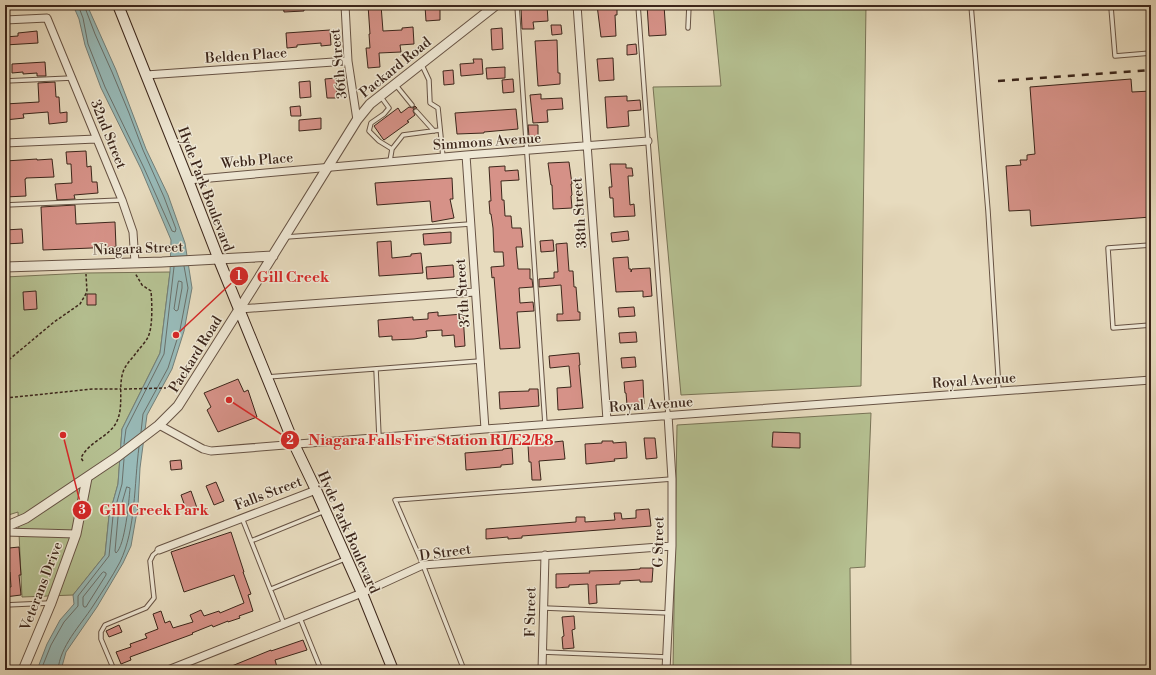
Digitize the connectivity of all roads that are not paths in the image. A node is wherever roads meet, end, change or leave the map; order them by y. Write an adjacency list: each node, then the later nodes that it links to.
1 (118, 5): 15 (main road, Hyde Park Boulevard)
2 (345, 5): 13 (street, 36th Street)
3 (496, 5): 14 (street, Packard Road)
4 (516, 5): 30 (lane)
5 (577, 5): 28 (street, 38th Street)
6 (638, 5): 26 (lane)
7 (689, 5): 11 (lane)
8 (971, 5): 52 (lane)
9 (1110, 5): 12 (lane)
10 (5, 20): 16 (street, 32nd Street)
11 (688, 28)
12 (1151, 53)
13 (348, 61): 15 (street, Belden Place); 22 (street, 36th Street)
14 (421, 64): 18 (street, Packard Road); 23 (lane)
15 (146, 75): 35 (main road, Hyde Park Boulevard)
16 (73, 78): 17 (lane); 25 (street, 32nd Street)
17 (5, 81)
18 (395, 84): 19 (street, Packard Road); 20 (lane)
19 (380, 96): 22 (street, Packard Road); 29 (lane)
20 (412, 105)
21 (416, 110): 24 (lane)
22 (357, 120): 34 (street, Packard Road)
23 (440, 130): 24 (lane); 32 (lane)
24 (434, 131): 29 (lane)
25 (96, 139): 27 (street); 36 (street, 32nd Street)
26 (648, 142): 28 (street, Simmons Avenue); 53 (lane)
27 (5, 143)
28 (588, 146): 30 (street, Simmons Avenue); 54 (street, 38th Street)
29 (392, 149): 33 (lane)
30 (526, 151): 31 (street, Simmons Avenue); 55 (lane)
31 (466, 155): 32 (street, Simmons Avenue); 38 (street, 37th Street)
32 (443, 157): 33 (street, Simmons Avenue)
33 (390, 162): 34 (street, Simmons Avenue)
34 (329, 167): 35 (street, Webb Place); 39 (street, Packard Road)
35 (188, 180): 42 (main road, Hyde Park Boulevard)
36 (122, 200): 37 (lane); 43 (street, 32nd Street)
37 (5, 205)
38 (470, 224): 39 (lane); 45 (street, 37th Street)
39 (285, 237): 41 (street, Packard Road)
40 (1151, 245): 47 (lane)
41 (273, 256): 42 (street, Niagara Street); 46 (street, Packard Road)
42 (219, 260): 43 (street, Niagara Street); 46 (main road, Hyde Park Boulevard)
43 (135, 262): 44 (street, Niagara Street)
44 (5, 267)
45 (475, 292): 46 (street); 48 (street, 37th Street)
46 (240, 309): 50 (main road, Hyde Park Boulevard); 56 (street, Packard Road)
47 (1151, 325)
48 (480, 361): 49 (lane); 57 (street, 37th Street)
49 (376, 369): 50 (lane); 58 (lane)
50 (267, 377): 59 (main road, Hyde Park Boulevard)
51 (1151, 380): 52 (street, Royal Avenue)
52 (999, 391): 53 (street, Royal Avenue)
53 (668, 415): 54 (street, Royal Avenue); 61 (street, G Street)
54 (607, 420): 55 (street, Royal Avenue)
55 (546, 424): 57 (street, Royal Avenue)
56 (159, 425): 59 (street, Royal Avenue); 60 (street, Packard Road)
57 (485, 429): 58 (street, Royal Avenue)
58 (379, 437): 59 (street, Royal Avenue)
59 (294, 444): 62 (main road, Hyde Park Boulevard)
60 (87, 478): 65 (street); 67 (street)
61 (672, 479): 69 (street, G Street); 73 (lane)
62 (316, 490): 63 (main road, Hyde Park Boulevard); 64 (street, Falls Street)
63 (326, 511): 68 (lane); 72 (main road, Hyde Park Boulevard)
64 (242, 518): 68 (lane); 70 (street, Falls Street)
65 (5, 527)
66 (5, 532): 67 (street)
67 (76, 534): 76 (street, Veterans Drive)
68 (251, 540): 74 (lane)
69 (672, 546): 71 (street, D Street); 79 (street, G Street)
70 (159, 550): 85 (lane, Falls Street)
71 (545, 555): 73 (street, D Street); 78 (street, F Street)
72 (346, 558): 74 (lane); 75 (main road, Hyde Park Boulevard)
73 (423, 565): 75 (street, D Street); 89 (lane)
74 (271, 589): 81 (lane)
75 (362, 593): 80 (street, D Street); 88 (main road, Hyde Park Boulevard)
76 (51, 603): 77 (lane); 84 (street, Veterans Drive)
77 (5, 605)
78 (543, 608): 79 (lane); 82 (street, F Street)
79 (669, 613): 83 (street, G Street)
80 (300, 618): 81 (street, D Street); 87 (lane)
81 (284, 624): 86 (street, D Street)
82 (542, 652): 83 (lane); 90 (street, F Street)
83 (667, 657): 91 (street, G Street)
84 (24, 670)
85 (114, 670)
86 (168, 670)
87 (322, 670)
88 (393, 670)
89 (464, 670)
90 (542, 670)
91 (666, 670)

